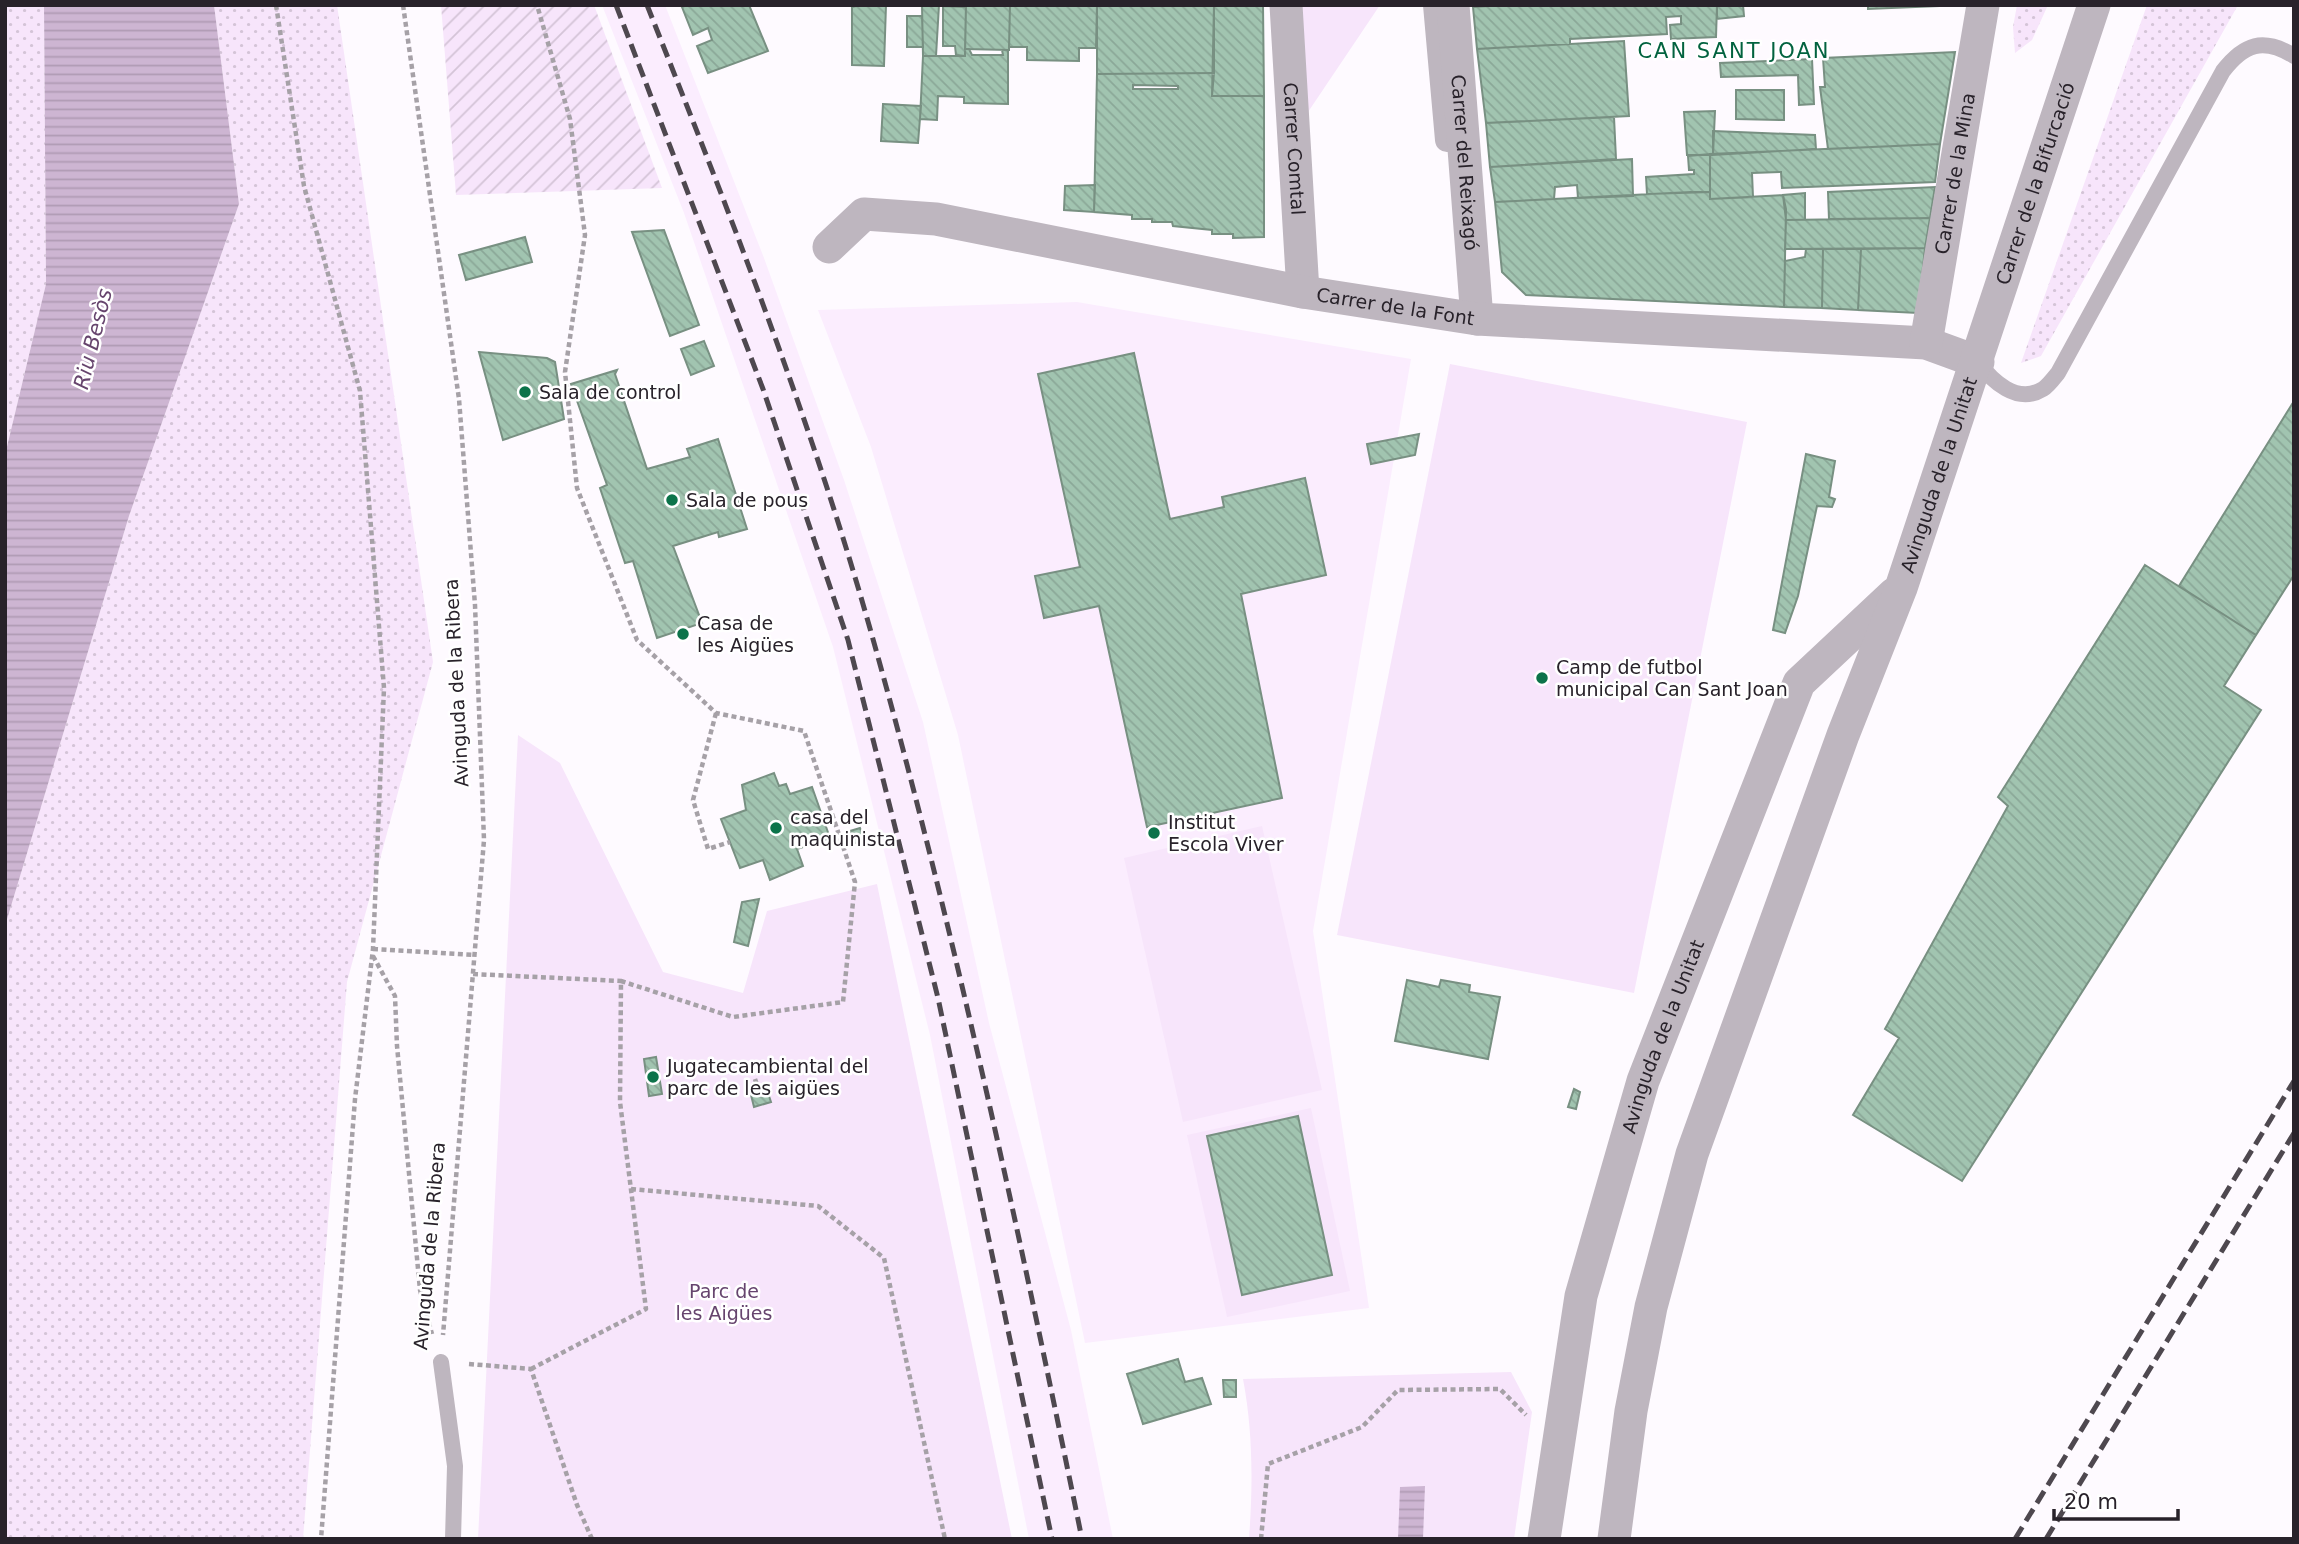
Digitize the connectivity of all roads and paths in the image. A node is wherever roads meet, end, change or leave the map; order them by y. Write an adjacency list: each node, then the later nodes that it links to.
1 (276, 5): 19 (path)
2 (403, 5): 21 (path, Avinguda de la Ribera)
3 (537, 5): 17 (path)
4 (1286, 5): 12 (street, Carrer Comtal)
5 (1299, 5): 6 (street)
6 (1435, 5)
7 (1453, 5): 13 (street, Carrer del Reixagó)
8 (1983, 5): 14 (street, Carrer de la Mina)
9 (2094, 5): 15 (street, Carrer de la Bifurcació)
10 (2294, 56): 15 (lane)
11 (829, 247): 12 (street, Carrer de la Font)
12 (1303, 292): 13 (street, Carrer de la Font)
13 (1477, 320): 14 (street, Carrer de la Font)
14 (1926, 343): 15 (street, Carrer de la Font)
15 (1978, 362): 16 (street, Avinguda de la Unitat)
16 (1901, 588): 35 (street, Avinguda de la Unitat); 36 (street, Avinguda de la Unitat)
17 (716, 713): 18 (path); 23 (path)
18 (730, 842)
19 (373, 948): 20 (path); 21 (path)
20 (373, 955): 27 (path); 30 (path)
21 (474, 955): 22 (path, Avinguda de la Ribera)
22 (473, 974): 23 (path); 27 (path, Avinguda de la Ribera)
23 (621, 981): 26 (path)
24 (755, 1079): 25 (path)
25 (761, 1097)
26 (631, 1189): 28 (path); 33 (path)
27 (441, 1362): 28 (path); 31 (lane, Avinguda de la Ribera)
28 (531, 1369): 32 (path)
29 (1534, 1423): 34 (path)
30 (321, 1539)
31 (453, 1539)
32 (592, 1539)
33 (945, 1539)
34 (1261, 1539)
35 (1544, 1539)
36 (1614, 1539)

